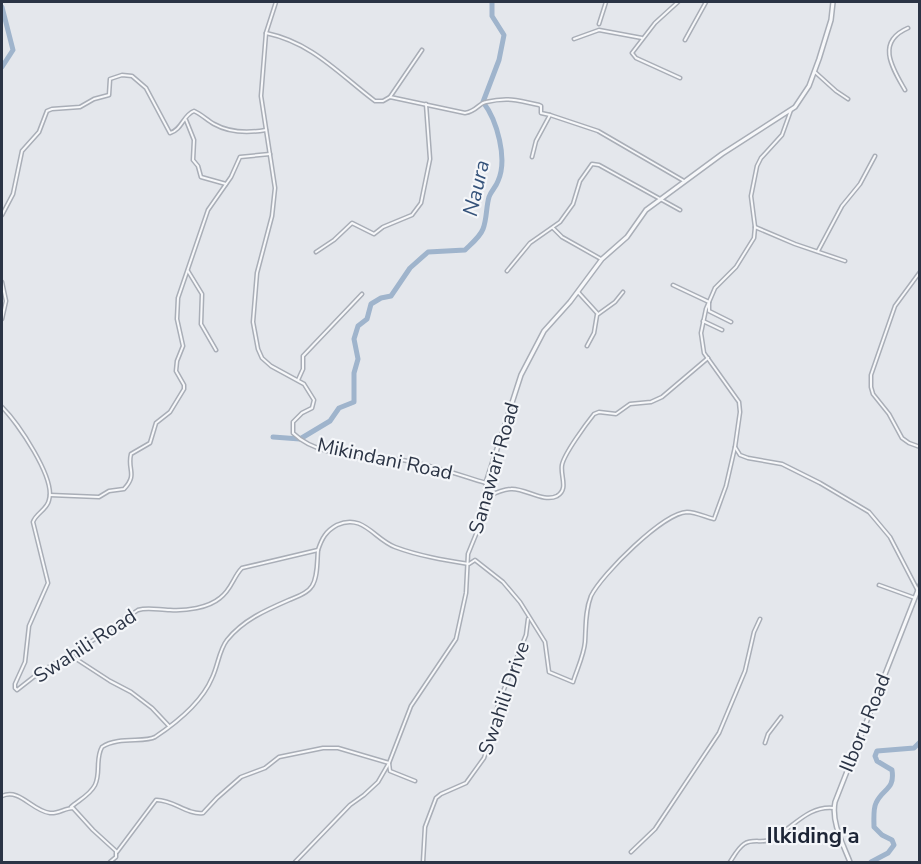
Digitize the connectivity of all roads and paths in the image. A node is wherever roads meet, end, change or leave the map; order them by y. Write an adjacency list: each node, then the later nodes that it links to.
1 (276, 2): 8 (street)
2 (606, 2): 6 (street)
3 (678, 2): 9 (street)
4 (706, 2): 11 (street)
5 (833, 2): 13 (street, Sanawari Road)
6 (600, 24)
7 (908, 28): 15 (street)
8 (266, 33): 16 (street); 22 (street)
9 (642, 38): 10 (street); 14 (street)
10 (574, 39)
11 (685, 40)
12 (422, 50): 16 (street)
13 (814, 71): 17 (street); 19 (street, Sanawari Road)
14 (680, 78)
15 (905, 90)
16 (390, 97): 18 (street)
17 (848, 99)
18 (426, 104): 20 (street); 34 (street)
19 (791, 110): 26 (street, Sanawari Road); 31 (street)
20 (550, 115): 25 (street); 26 (street)
21 (186, 118): 22 (street); 27 (street); 30 (street)
22 (266, 130): 23 (street)
23 (270, 154): 27 (street); 54 (street)
24 (875, 156): 33 (street)
25 (532, 157)
26 (684, 181): 28 (street, Sanawari Road)
27 (226, 184): 37 (street)
28 (661, 198): 29 (street); 32 (street); 35 (street, Sanawari Road)
29 (680, 210)
30 (2, 215)
31 (755, 227): 33 (street); 45 (street)
32 (553, 228): 35 (street); 38 (street)
33 (818, 251): 36 (street)
34 (316, 252)
35 (602, 260): 42 (street, Sanawari Road)
36 (845, 261)
37 (188, 271): 52 (street); 59 (street)
38 (507, 271)
39 (920, 272): 57 (street)
40 (2, 282): 47 (street)
41 (674, 285): 45 (street)
42 (578, 292): 46 (street); 58 (street, Sanawari Road)
43 (623, 292): 46 (street)
44 (362, 294): 54 (street)
45 (709, 303): 48 (street); 49 (street)
46 (598, 314): 51 (street)
47 (2, 319)
48 (704, 321): 50 (street); 53 (street)
49 (731, 322)
50 (722, 330)
51 (587, 346)
52 (216, 350)
53 (708, 358): 56 (street); 60 (street)
54 (298, 380): 58 (street, Mikindani Road)
55 (2, 407): 59 (street)
56 (735, 447): 65 (street); 67 (street)
57 (920, 447)
58 (486, 483): 60 (street, Sanawari Road)
59 (50, 495): 69 (street, Swahili Road)
60 (485, 498): 62 (street, Sanawari Road)
61 (318, 550): 62 (street); 69 (street, Swahili Road); 71 (street)
62 (469, 564): 67 (street); 73 (street, Sanawari Road)
63 (879, 585): 66 (street)
64 (920, 585): 65 (street, Ilboru Road)
65 (918, 591): 66 (street, Ilboru Road)
66 (915, 598): 77 (street, Ilboru Road)
67 (528, 616): 82 (street, Swahili Drive)
68 (760, 619): 79 (street)
69 (70, 655): 71 (street)
70 (781, 717): 72 (street)
71 (170, 726): 76 (street)
72 (765, 743)
73 (389, 763): 74 (street); 78 (street); 81 (street, Sanawari Road)
74 (415, 781)
75 (2, 796): 76 (street)
76 (71, 807): 78 (street)
77 (834, 808): 83 (street); 84 (street, Ilboru Road)
78 (117, 852): 80 (street)
79 (631, 852)
80 (110, 862)
81 (295, 862)
82 (423, 862)
83 (730, 862)
84 (850, 862)

